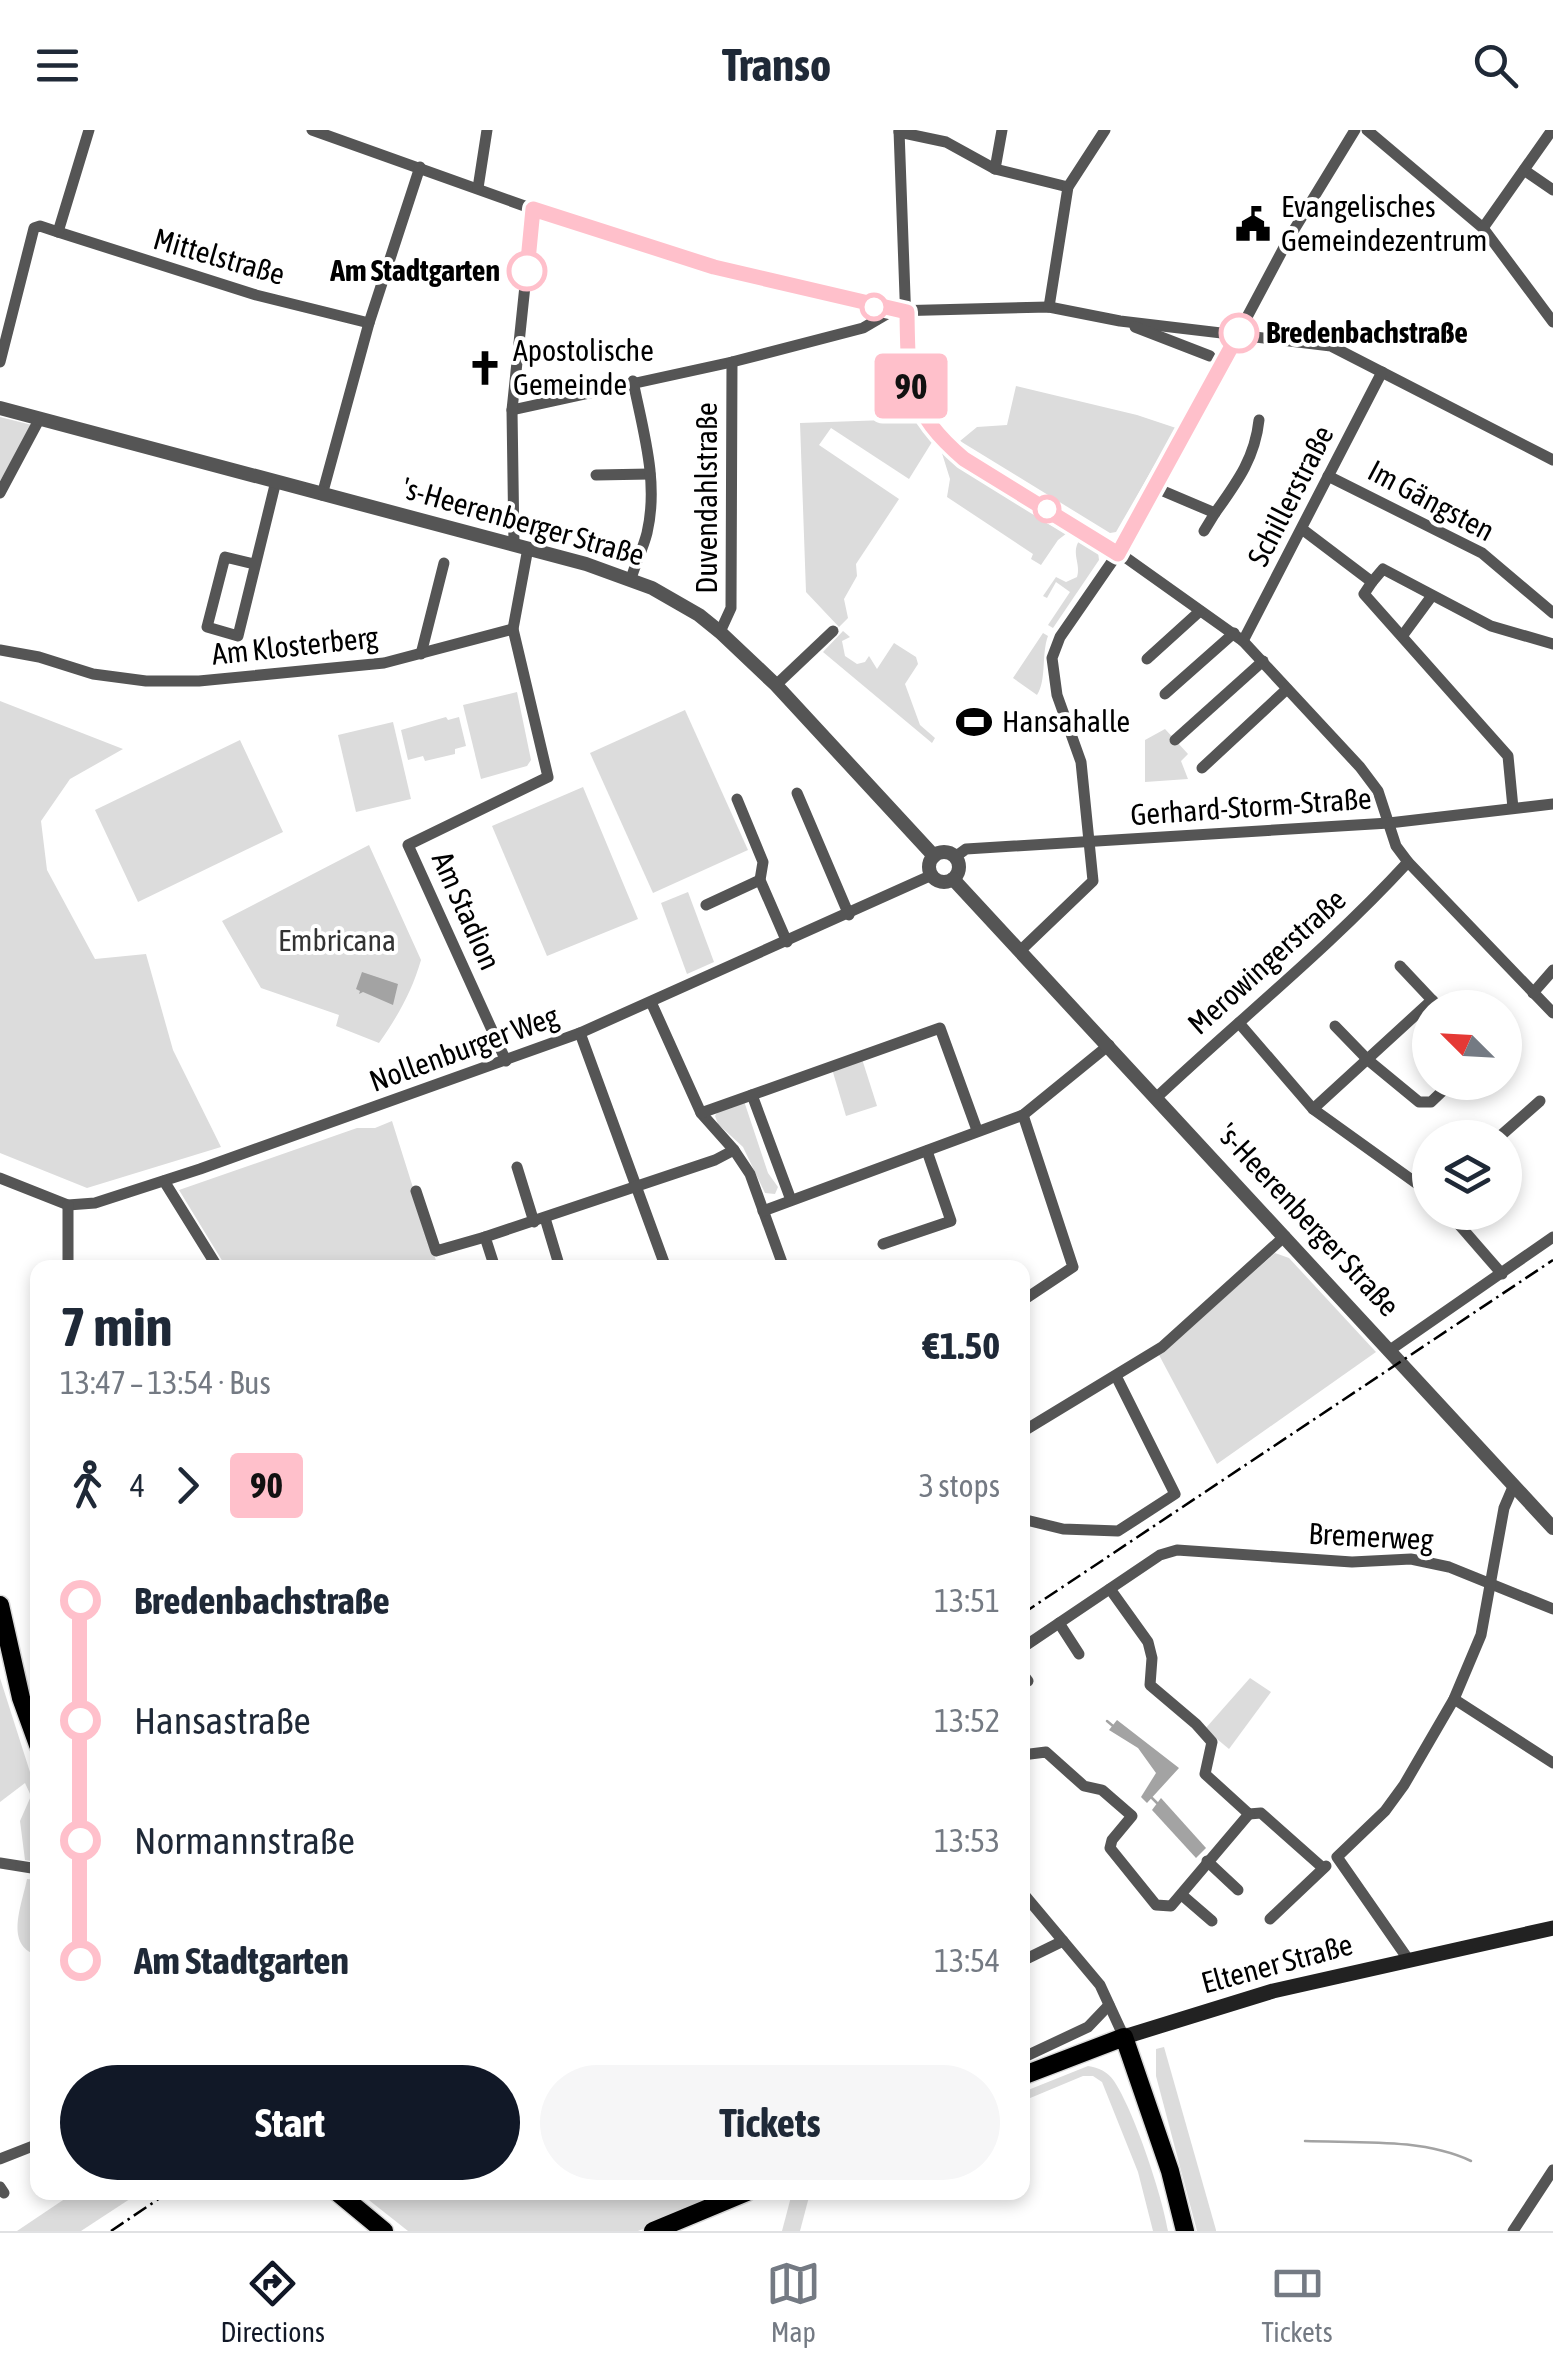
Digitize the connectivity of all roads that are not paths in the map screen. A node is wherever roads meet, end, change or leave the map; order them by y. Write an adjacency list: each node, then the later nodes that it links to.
1 (89, 130): 18 (street)
2 (312, 130): 10 (street)
3 (487, 130): 14 (street)
4 (1002, 130): 11 (street)
5 (1105, 130): 13 (street)
6 (1356, 130): 25 (street)
7 (1367, 130): 17 (street)
8 (1552, 130): 12 (street)
9 (899, 131): 11 (street); 21 (street)
10 (420, 168): 14 (street); 24 (street)
11 (995, 169): 13 (street)
12 (1524, 170): 15 (street); 17 (street)
13 (1068, 187): 19 (street)
14 (478, 188): 16 (street)
15 (1553, 190)
16 (533, 209): 20 (street); 32 (street)
17 (1483, 228): 23 (street)
18 (58, 232): 24 (street, Mittelstraße); 27 (street, Mittelstraße)
19 (1049, 308): 21 (street); 22 (street)
20 (892, 311): 21 (street); 28 (street)
21 (907, 312): 47 (street)
22 (1120, 321): 25 (street); 26 (street)
23 (1553, 322)
24 (369, 323): 42 (street)
25 (1239, 333): 29 (street); 40 (street)
26 (1210, 356)
27 (0, 362)
28 (732, 362): 30 (street); 57 (street, Duvendahlstraße)
29 (1382, 372): 35 (street); 38 (street, Schillerstraße)
30 (633, 382): 32 (street); 36 (street)
31 (0, 408): 33 (street, 's-Heerenberger Straße)
32 (512, 410): 46 (street)
33 (40, 418): 39 (street, 's-Heerenberger Straße); 41 (street)
34 (1259, 420): 43 (street)
35 (1553, 460)
36 (650, 474): 37 (street); 50 (street)
37 (596, 475)
38 (1328, 476): 44 (street, Schillerstraße); 54 (street, Im Gängsten)
39 (276, 481): 42 (street, 's-Heerenberger Straße); 49 (street)
40 (1156, 488): 43 (street); 47 (street)
41 (0, 494)
42 (322, 495): 46 (street, 's-Heerenberger Straße)
43 (1215, 513): 45 (street)
44 (1302, 529): 51 (street); 59 (street, Schillerstraße)
45 (1204, 530)
46 (521, 547): 50 (street, 's-Heerenberger Straße); 55 (street)
47 (1118, 554): 53 (street); 75 (street)
48 (444, 563): 62 (street)
49 (254, 564): 49 (street)
50 (630, 579): 57 (street, 's-Heerenberger Straße)
51 (1372, 582): 52 (street); 58 (street)
52 (1431, 597): 58 (street); 60 (street)
53 (1200, 610): 59 (street); 63 (street)
54 (1553, 613)
55 (513, 629): 62 (street, Am Klosterberg); 97 (street, Am Stadion)
56 (834, 631): 65 (street)
57 (720, 632): 65 (street, 's-Heerenberger Straße)
58 (1403, 635): 73 (street)
59 (1238, 637): 64 (street); 67 (street)
60 (1553, 644)
61 (0, 650): 62 (street, Am Klosterberg)
62 (421, 654)
63 (1147, 658)
64 (1262, 661): 66 (street); 68 (street)
65 (776, 686): 76 (street, 's-Heerenberger Straße)
66 (1287, 689): 69 (street); 74 (street)
67 (1165, 694)
68 (1175, 740)
69 (1202, 768)
70 (797, 793): 83 (street)
71 (736, 799): 81 (street)
72 (1553, 804): 73 (street, Gerhard-Storm-Straße)
73 (1513, 808): 74 (street, Gerhard-Storm-Straße)
74 (1389, 823): 75 (street, Gerhard-Storm-Straße); 78 (street)
75 (1090, 843): 77 (street, Gerhard-Storm-Straße); 85 (street)
76 (934, 856): 77 (street); 79 (street)
77 (955, 857): 80 (street)
78 (1408, 862): 89 (street); 92 (street, Merowingerstraße)
79 (932, 876): 80 (street); 83 (street, Nollenburger Weg)
80 (953, 879): 85 (street, 's-Heerenberger Straße)
81 (760, 880): 82 (street); 84 (street)
82 (706, 905)
83 (849, 915): 84 (street, Nollenburger Weg)
84 (787, 942): 90 (street, Nollenburger Weg)
85 (1021, 950): 96 (street, 's-Heerenberger Straße)
86 (1400, 966): 88 (street)
87 (1553, 970): 89 (street)
88 (1423, 990)
89 (1533, 993): 91 (street)
90 (651, 1002): 95 (street, Nollenburger Weg); 104 (street)
91 (1553, 1013)
92 (1238, 1023): 101 (street, Merowingerstraße); 103 (street)
93 (1412, 1024): 98 (street)
94 (1336, 1026): 98 (street)
95 (580, 1033): 97 (street, Nollenburger Weg); 114 (street)
96 (1109, 1045): 101 (street, 's-Heerenberger Straße); 105 (street)
97 (506, 1060): 112 (street, Nollenburger Weg)
98 (1368, 1060): 100 (street); 103 (street)
99 (752, 1095): 104 (street); 107 (street); 116 (street)
100 (1412, 1096)
101 (1158, 1097): 121 (street, 's-Heerenberger Straße)
102 (1540, 1101): 106 (street)
103 (1313, 1109): 113 (street)
104 (701, 1113): 108 (street)
105 (1023, 1115): 107 (street); 132 (street)
106 (1518, 1120)
107 (976, 1130): 109 (street)
108 (734, 1150): 114 (street); 118 (street)
109 (927, 1150): 116 (street); 124 (street)
110 (517, 1168): 119 (street)
111 (0, 1178): 117 (street)
112 (164, 1180): 117 (street, Nollenburger Weg); 126 (street)
113 (1412, 1180)
114 (638, 1186): 119 (street); 129 (street)
115 (416, 1191): 122 (street)
116 (791, 1200): 118 (street)
117 (68, 1204): 125 (street)
118 (763, 1211): 130 (street)
119 (540, 1220): 122 (street); 128 (street)
120 (1464, 1230): 131 (street)
121 (1285, 1236): 133 (street, 's-Heerenberger Straße); 134 (street)
122 (485, 1237): 127 (street)
123 (1553, 1237): 131 (street)
124 (884, 1244)
125 (68, 1260)
126 (213, 1260)
127 (492, 1260)
128 (557, 1260)
129 (663, 1260)
130 (781, 1260)
131 (1502, 1274): 133 (street)
132 (1030, 1295)
133 (1390, 1350): 136 (street, 's-Heerenberger Straße)
134 (1116, 1376): 135 (street); 137 (street)
135 (1030, 1427)
136 (1513, 1487): 138 (street, 's-Heerenberger Straße); 139 (street)
137 (1030, 1521)
138 (1553, 1528)
139 (1490, 1582): 140 (street, Bremerweg); 142 (street, Bremerweg); 146 (street)
140 (1110, 1590): 143 (street); 150 (street)
141 (0, 1605): 147 (main road)
142 (1553, 1609)
143 (1059, 1623): 144 (street); 145 (street)
144 (1030, 1643)
145 (1079, 1654)
146 (1454, 1699): 149 (street); 151 (street)
147 (30, 1722)
148 (1030, 1755): 157 (street)
149 (1553, 1763)
150 (1249, 1814): 152 (street); 155 (street)
151 (1337, 1857): 155 (street); 164 (street)
152 (1207, 1861): 156 (street); 157 (street)
153 (0, 1864): 154 (street)
154 (30, 1868)
155 (1323, 1868): 159 (street)
156 (1238, 1890)
157 (1182, 1896): 160 (street)
158 (1030, 1901): 162 (street)
159 (1270, 1919)
160 (1212, 1921)
161 (1553, 1928): 164 (main road, Eltener Straße)
162 (1063, 1940): 163 (street); 165 (street)
163 (1030, 1957)
164 (1408, 1959): 166 (main road, Eltener Straße)
165 (1110, 2004): 166 (street); 167 (street)
166 (1124, 2036): 168 (main road, Eltener Straße); 176 (main road)
167 (1030, 2054)
168 (1030, 2073)
169 (30, 2147): 170 (street)
170 (0, 2160)
171 (1553, 2170): 177 (street)
172 (347, 2200): 174 (main road)
173 (728, 2200): 175 (main road)
174 (384, 2231)
175 (653, 2231)
176 (1184, 2231)
177 (1514, 2231)

